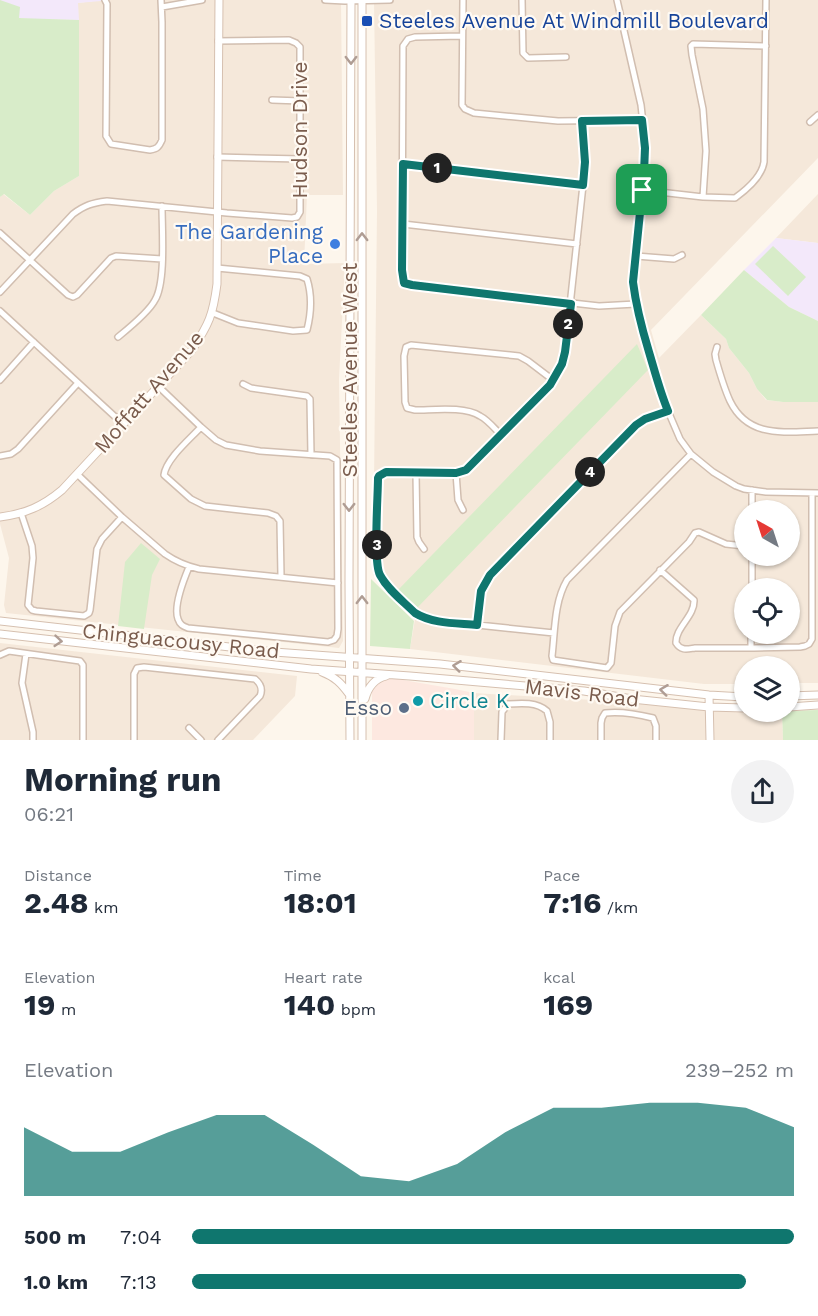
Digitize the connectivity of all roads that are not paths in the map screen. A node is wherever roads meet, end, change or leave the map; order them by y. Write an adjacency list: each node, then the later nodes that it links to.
1 (105, 0): 12 (street)
2 (202, 0): 12 (street)
3 (219, 0): 14 (main road, Moffatt Avenue)
4 (325, 0): 11 (street)
5 (362, 0): 6 (street); 11 (street); 86 (main road, Steeles Avenue West, one-way to 5)
6 (390, 0)
7 (463, 0): 13 (street)
8 (522, 0): 16 (street)
9 (617, 0): 20 (street)
10 (766, 0): 15 (street)
11 (349, 1): 85 (main road, Steeles Avenue West, one-way to 85)
12 (161, 3)
13 (462, 36): 21 (street); 25 (street)
14 (218, 41): 18 (street, Hudson Drive); 23 (main road, Moffatt Avenue)
15 (766, 46): 28 (street); 28 (street)
16 (566, 57)
17 (272, 100): 18 (street)
18 (301, 101): 24 (street, Hudson Drive)
19 (818, 115): 22 (street)
20 (642, 120): 21 (street); 27 (street)
21 (582, 121): 26 (street)
22 (810, 122)
23 (217, 157): 24 (street); 30 (main road, Moffatt Avenue)
24 (301, 159): 30 (street, Hudson Drive)
25 (403, 164): 26 (street); 31 (street)
26 (583, 185): 33 (street)
27 (642, 190): 28 (street); 35 (street)
28 (703, 197)
29 (162, 206): 30 (street); 36 (street); 37 (street)
30 (217, 212): 38 (main road, Moffatt Avenue)
31 (403, 224): 33 (street); 40 (street)
32 (0, 233): 37 (street)
33 (577, 244): 40 (street)
34 (682, 255): 35 (street)
35 (636, 256): 41 (street)
36 (162, 259): 37 (street); 44 (street)
37 (30, 260): 39 (street)
38 (218, 268): 43 (main road, Moffatt Avenue); 43 (street)
39 (0, 292)
40 (571, 304): 41 (street); 48 (street)
41 (636, 304): 52 (street)
42 (0, 311): 45 (street)
43 (213, 313): 51 (main road, Moffatt Avenue)
44 (118, 336)
45 (34, 342): 47 (street); 49 (street)
46 (717, 347): 55 (street)
47 (0, 380)
48 (553, 380): 56 (street); 56 (street)
49 (78, 383): 53 (street); 59 (street)
50 (243, 384): 58 (street)
51 (158, 386): 53 (main road, Moffatt Avenue); 54 (street)
52 (668, 411): 57 (street); 78 (street)
53 (123, 424): 62 (main road, Moffatt Avenue)
54 (201, 427): 58 (street); 75 (street)
55 (818, 431)
56 (501, 435): 61 (street)
57 (692, 454): 63 (street); 79 (street)
58 (311, 455): 76 (street)
59 (0, 456)
60 (416, 473): 61 (street); 71 (street); 78 (street)
61 (456, 473): 66 (street)
62 (77, 474): 67 (main road, Moffatt Avenue); 69 (street)
63 (752, 490): 64 (street); 65 (street)
64 (815, 493): 72 (street)
65 (752, 500)
66 (463, 510)
67 (21, 513): 68 (main road, Moffatt Avenue); 69 (street)
68 (0, 517)
69 (122, 517): 73 (street)
70 (734, 545): 74 (street)
71 (424, 549)
72 (815, 550): 82 (street)
73 (189, 567): 75 (street); 76 (street)
74 (660, 570): 79 (street); 82 (street)
75 (281, 576): 76 (street)
76 (338, 583)
77 (0, 621): 85 (main road, Chinguacousy Road)
78 (477, 625): 79 (street)
79 (554, 633)
80 (0, 634): 87 (main road, Chinguacousy Road, one-way to 87)
81 (752, 644): 82 (street)
82 (752, 648)
83 (26, 654): 84 (street); 104 (street); 105 (street)
84 (0, 655)
85 (350, 658): 86 (main road, Chinguacousy Road); 88 (main road, Steeles Avenue West)
86 (362, 658): 89 (main road, Steeles Avenue West); 91 (main road, Mavis Road, one-way to 86)
87 (311, 669): 88 (main road, Chinguacousy Road); 93 (main road)
88 (349, 672): 89 (main road, Mavis Road); 93 (main road, Steeles Avenue West)
89 (362, 672): 90 (main road, Mavis Road); 102 (main road, Steeles Avenue West)
90 (393, 674): 92 (main road, Mavis Road); 102 (main road)
91 (586, 680): 92 (main road); 94 (main road, Mavis Road, one-way to 91)
92 (584, 691): 100 (main road, Mavis Road)
93 (349, 694): 109 (main road, Steeles Avenue West)
94 (709, 695): 96 (main road, Mavis Road); 100 (main road)
95 (818, 695): 97 (main road)
96 (734, 696)
97 (800, 696)
98 (818, 705): 99 (main road)
99 (800, 706)
100 (709, 707): 101 (main road, Mavis Road); 115 (main road)
101 (734, 708)
102 (362, 710): 110 (main road, Steeles Avenue West)
103 (189, 728): 107 (street)
104 (33, 740)
105 (83, 740)
106 (134, 740): 108 (street)
107 (201, 740)
108 (218, 740)
109 (350, 740)
110 (362, 740)
111 (501, 740): 112 (street)
112 (550, 740)
113 (601, 740): 114 (street)
114 (656, 740)
115 (710, 740)

